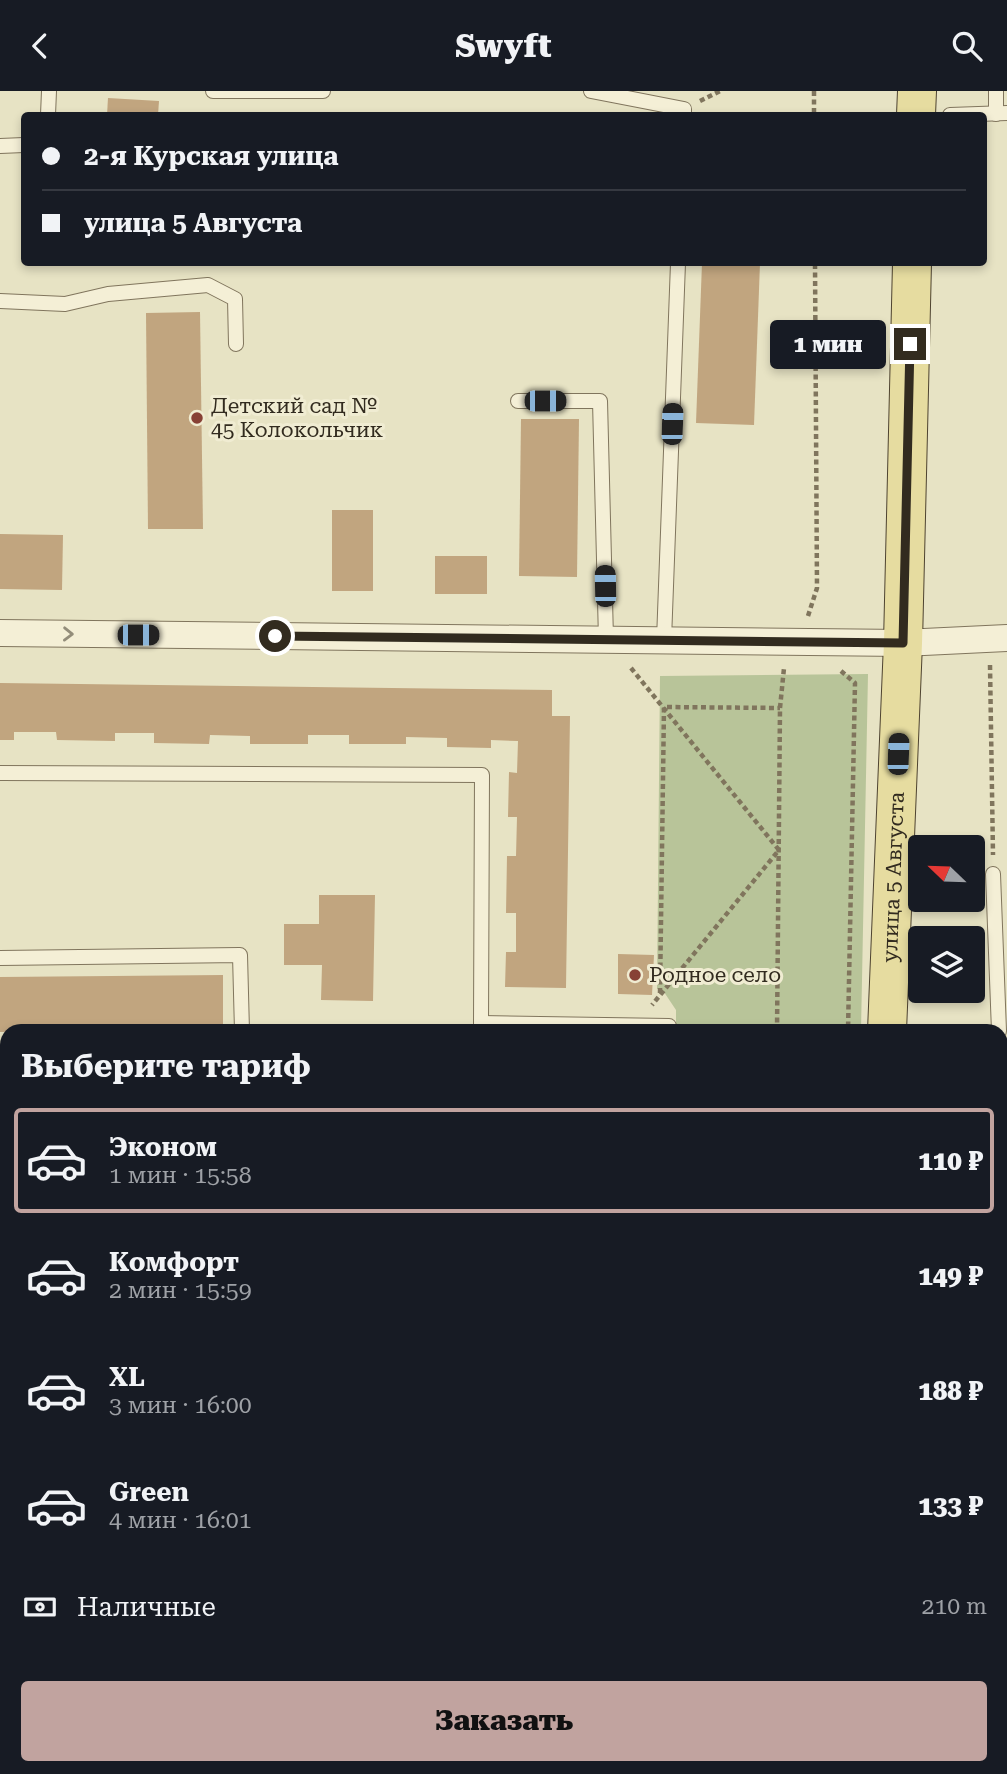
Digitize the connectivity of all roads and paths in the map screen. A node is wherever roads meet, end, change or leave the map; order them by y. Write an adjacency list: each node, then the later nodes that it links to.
1 (49, 91): 8 (lane)
2 (213, 91): 3 (lane)
3 (323, 91)
4 (590, 91): 9 (lane)
5 (814, 91): 10 (path)
6 (917, 91): 11 (main road)
7 (996, 91): 12 (lane)
8 (48, 112)
9 (684, 112)
10 (814, 112)
11 (916, 112)
12 (1001, 113)
13 (0, 145): 14 (lane)
14 (21, 145)
15 (678, 266): 23 (lane)
16 (912, 266): 24 (main road, улица 5 Августа)
17 (0, 301): 18 (lane)
18 (236, 344)
19 (518, 401): 22 (lane)
20 (0, 633): 22 (street, one-way to 22)
21 (998, 638): 24 (street); 31 (path)
22 (606, 639): 23 (street); 28 (path)
23 (664, 640): 24 (street)
24 (903, 643): 38 (main road, улица 5 Августа)
25 (782, 670): 26 (path)
26 (794, 670)
27 (831, 671): 37 (path)
28 (664, 707): 29 (path); 33 (path); 33 (path)
29 (780, 708)
30 (0, 773): 35 (lane)
31 (993, 874): 39 (lane)
32 (0, 958): 34 (lane)
33 (660, 995): 36 (path)
34 (242, 1024)
35 (481, 1024)
36 (638, 1024)
37 (848, 1024)
38 (887, 1024)
39 (999, 1024)

